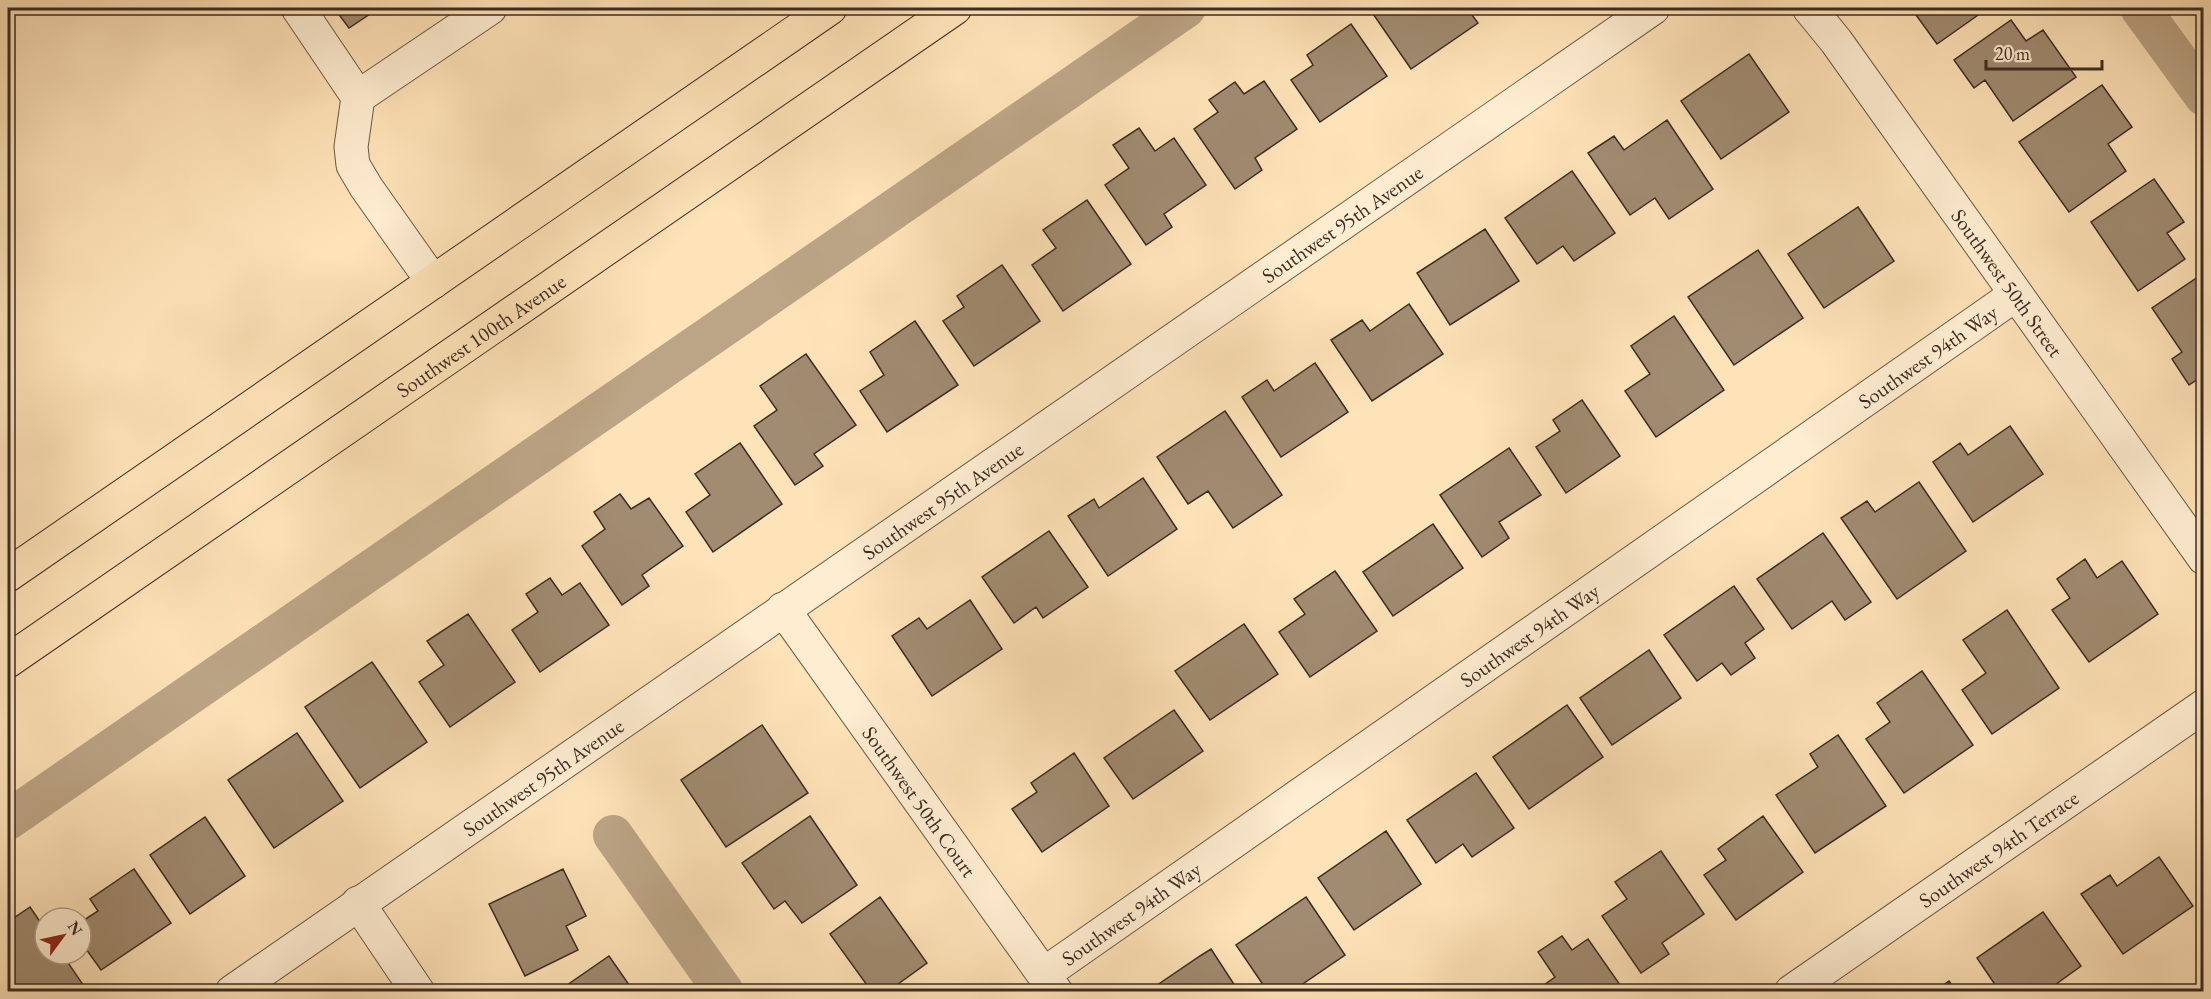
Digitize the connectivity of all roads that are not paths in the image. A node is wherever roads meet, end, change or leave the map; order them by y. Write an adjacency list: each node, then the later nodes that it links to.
1 (298, 8): 7 (street)
2 (490, 8): 7 (street)
3 (830, 8): 8 (main road)
4 (955, 8): 13 (main road, Southwest 100th Avenue)
5 (1653, 8): 12 (street, Southwest 95th Avenue)
6 (1809, 8): 9 (street, Southwest 50th Street)
7 (358, 97): 8 (street)
8 (432, 282): 11 (main road)
9 (2015, 295): 10 (street, Southwest 50th Street); 16 (street, Southwest 94th Way)
10 (2204, 558)
11 (8, 575)
12 (783, 609): 15 (street, Southwest 95th Avenue); 16 (street, Southwest 50th Court)
13 (8, 661)
14 (2204, 706): 19 (street, Southwest 94th Terrace)
15 (358, 903): 17 (street, Southwest 95th Avenue); 18 (street)
16 (1050, 983)
17 (232, 992)
18 (418, 992)
19 (1791, 992)

